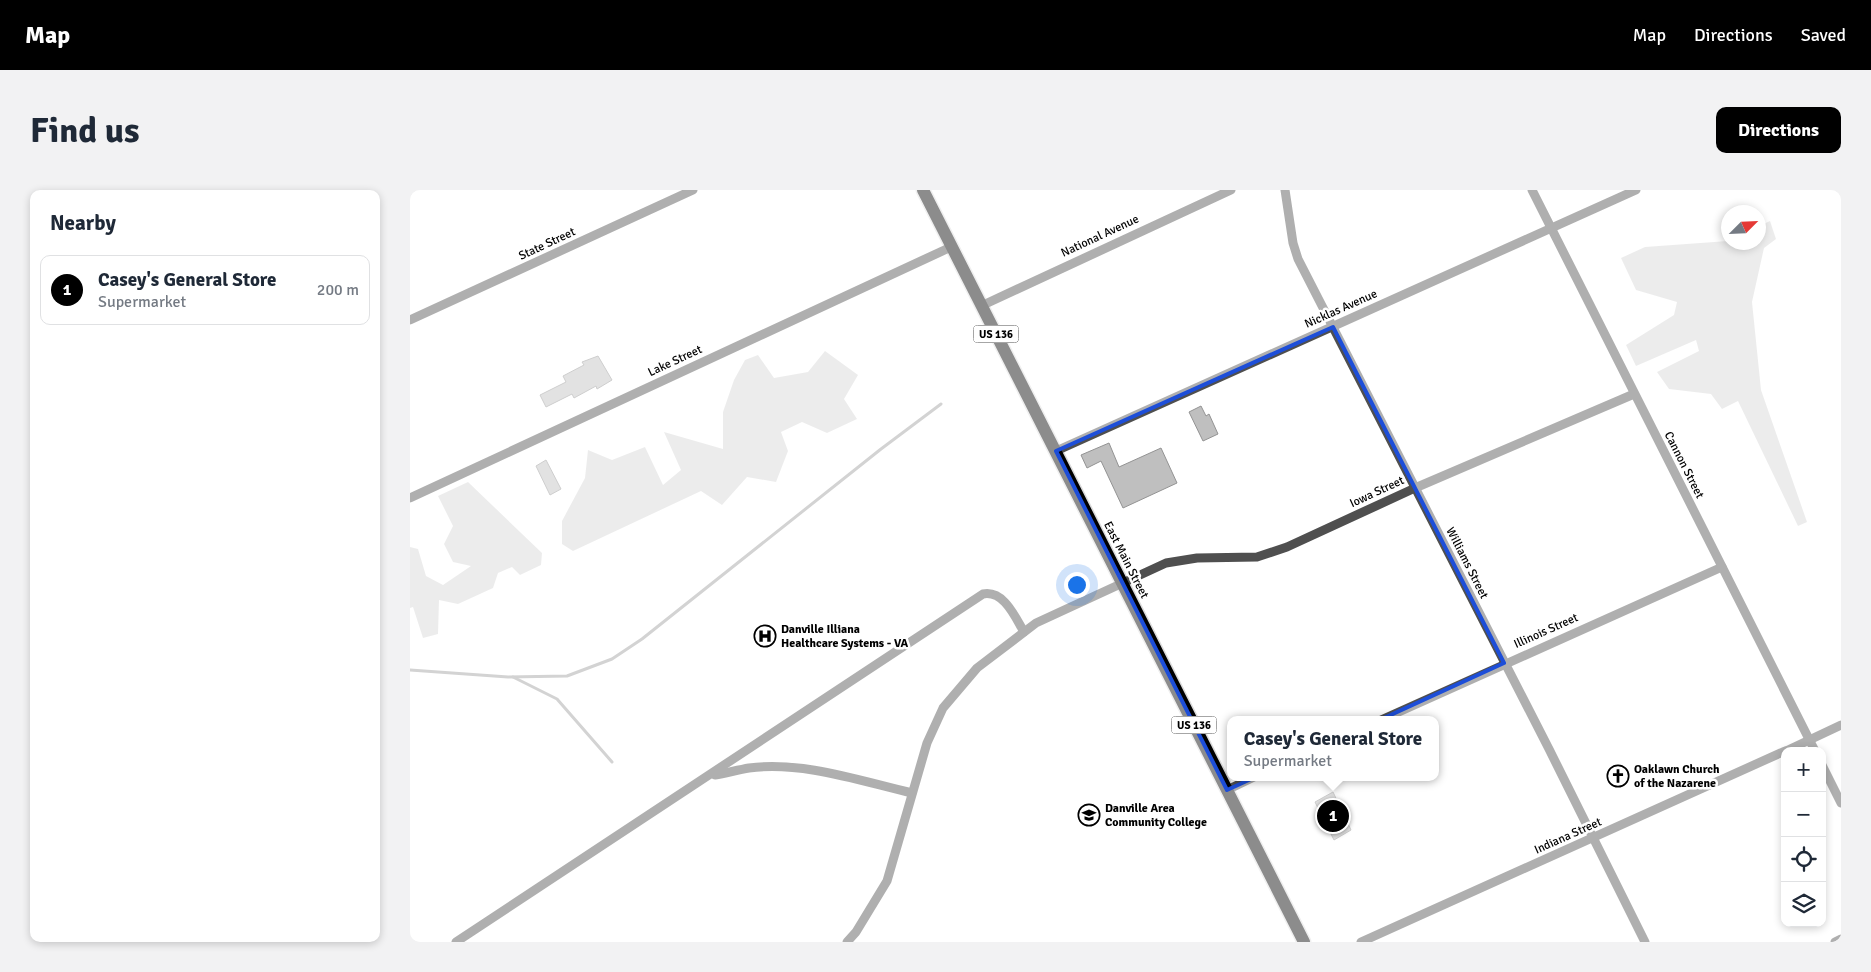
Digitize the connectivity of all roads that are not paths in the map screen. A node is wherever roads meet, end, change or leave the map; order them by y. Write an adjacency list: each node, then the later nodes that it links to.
1 (693, 190): 10 (street, State Street)
2 (923, 190): 8 (main road, East Main Street / US 136)
3 (1231, 190): 9 (street, National Avenue)
4 (1286, 190): 11 (street, Williams Street)
5 (1532, 190): 7 (street, Cannon Street)
6 (1636, 190): 7 (street, Nicklas Avenue)
7 (1551, 229): 11 (street, Nicklas Avenue); 12 (street, Cannon Street)
8 (951, 247): 9 (main road, East Main Street / US 136); 15 (street, Lake Street)
9 (981, 306): 13 (main road, East Main Street / US 136)
10 (410, 320)
11 (1333, 327): 13 (street, Nicklas Avenue); 14 (street, Williams Street)
12 (1634, 394): 14 (street, Iowa Street); 16 (street, Cannon Street)
13 (1056, 452): 17 (main road, East Main Street / US 136)
14 (1415, 488): 17 (street, Iowa Street); 19 (street, Williams Street)
15 (410, 498)
16 (1722, 567): 19 (street, Illinois Street); 22 (street, Cannon Street)
17 (1122, 582): 18 (street, Iowa Street); 29 (main road, East Main Street / US 136)
18 (1024, 632): 27 (street); 30 (street, Iowa Street)
19 (1504, 663): 20 (street, Illinois Street); 32 (street, Williams Street)
20 (1390, 716)
21 (1841, 726): 22 (street, Indiana Street)
22 (1809, 740): 23 (street, Indiana Street); 24 (street, Cannon Street)
23 (1794, 747)
24 (1813, 747)
25 (1781, 753): 32 (street, Indiana Street)
26 (1826, 774): 31 (street)
27 (710, 776): 30 (street); 34 (street)
28 (1246, 781): 29 (street)
29 (1227, 790): 36 (main road, East Main Street / US 136)
30 (912, 794): 35 (street, Iowa Street)
31 (1841, 803)
32 (1592, 838): 37 (street, Indiana Street); 38 (street, Williams Street)
33 (1841, 939): 39 (street)
34 (456, 942)
35 (847, 942)
36 (1304, 942)
37 (1361, 942)
38 (1644, 942)
39 (1835, 942)

